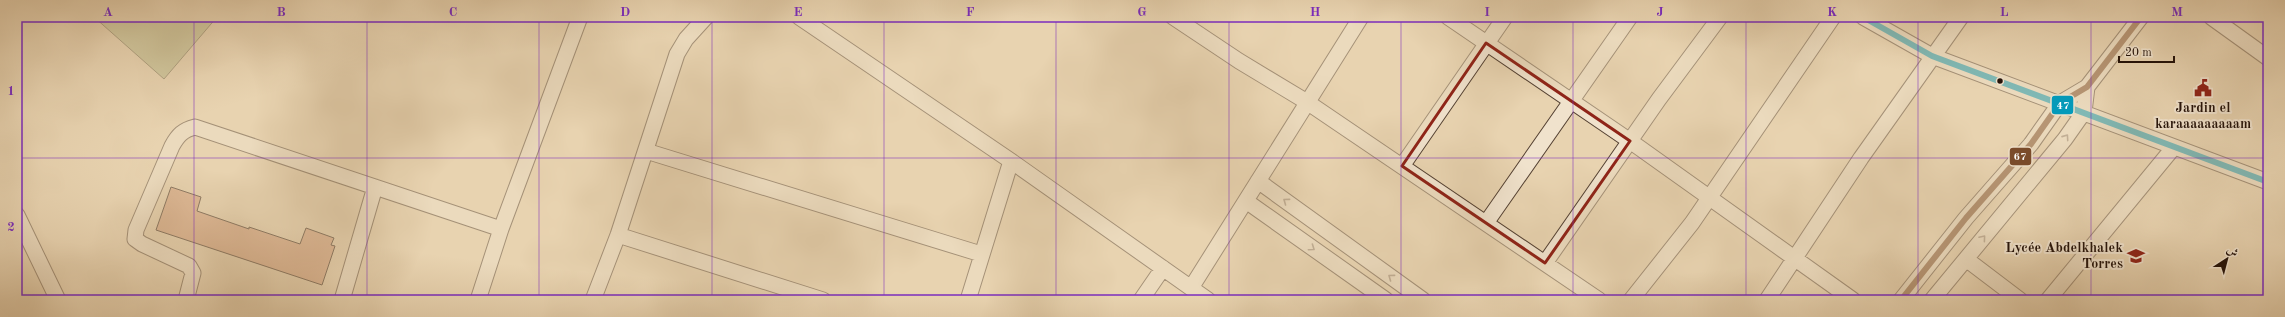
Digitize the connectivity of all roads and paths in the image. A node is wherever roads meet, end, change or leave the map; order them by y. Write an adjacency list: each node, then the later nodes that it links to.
1 (580, 17): 35 (street)
2 (706, 17): 25 (street)
3 (799, 17): 26 (street)
4 (1173, 17): 19 (street)
5 (1361, 17): 19 (street)
6 (1448, 17): 15 (street)
7 (1505, 17): 15 (street)
8 (1630, 17): 20 (street)
9 (1720, 17): 23 (street)
10 (1833, 17): 31 (street)
11 (1863, 17): 16 (street)
12 (1961, 17): 16 (street)
13 (2141, 17): 18 (street)
14 (2211, 17): 17 (street)
15 (1486, 43): 20 (street); 27 (street)
16 (1932, 56): 21 (street); 38 (street)
17 (2268, 58)
18 (2087, 86): 21 (street); 22 (street)
19 (1307, 102): 27 (street); 28 (street)
20 (1571, 102): 23 (street); 34 (street)
21 (2060, 103): 22 (street); 58 (street)
22 (2084, 112): 24 (street); 39 (street, one-way to 22)
23 (1630, 142): 31 (street); 40 (street)
24 (2174, 147): 29 (street); 61 (street)
25 (646, 151): 36 (street); 37 (street)
26 (1011, 161): 37 (street); 41 (street)
27 (1402, 166): 34 (street)
28 (1258, 181): 32 (street); 53 (street, one-way to 28)
29 (2268, 182)
30 (375, 187): 35 (street); 44 (street); 45 (street)
31 (1709, 198): 38 (street); 55 (street)
32 (1246, 201): 42 (street); 52 (street, one-way to 52)
33 (17, 215): 43 (street)
34 (1486, 223): 40 (street)
35 (501, 229): 46 (street)
36 (618, 235): 47 (street); 48 (street)
37 (981, 254): 49 (street)
38 (1795, 258): 56 (street); 57 (street)
39 (1966, 259): 59 (street); 60 (street)
40 (1545, 263): 54 (street)
41 (1163, 268): 42 (street); 50 (street)
42 (1191, 288): 51 (street)
43 (58, 300)
44 (186, 300)
45 (342, 300)
46 (478, 300)
47 (593, 300)
48 (823, 300)
49 (968, 300)
50 (1141, 300)
51 (1208, 300)
52 (1386, 300)
53 (1423, 300)
54 (1599, 300)
55 (1631, 300)
56 (1767, 300)
57 (1853, 300)
58 (1901, 300)
59 (1932, 300)
60 (2020, 300)
61 (2048, 300)

